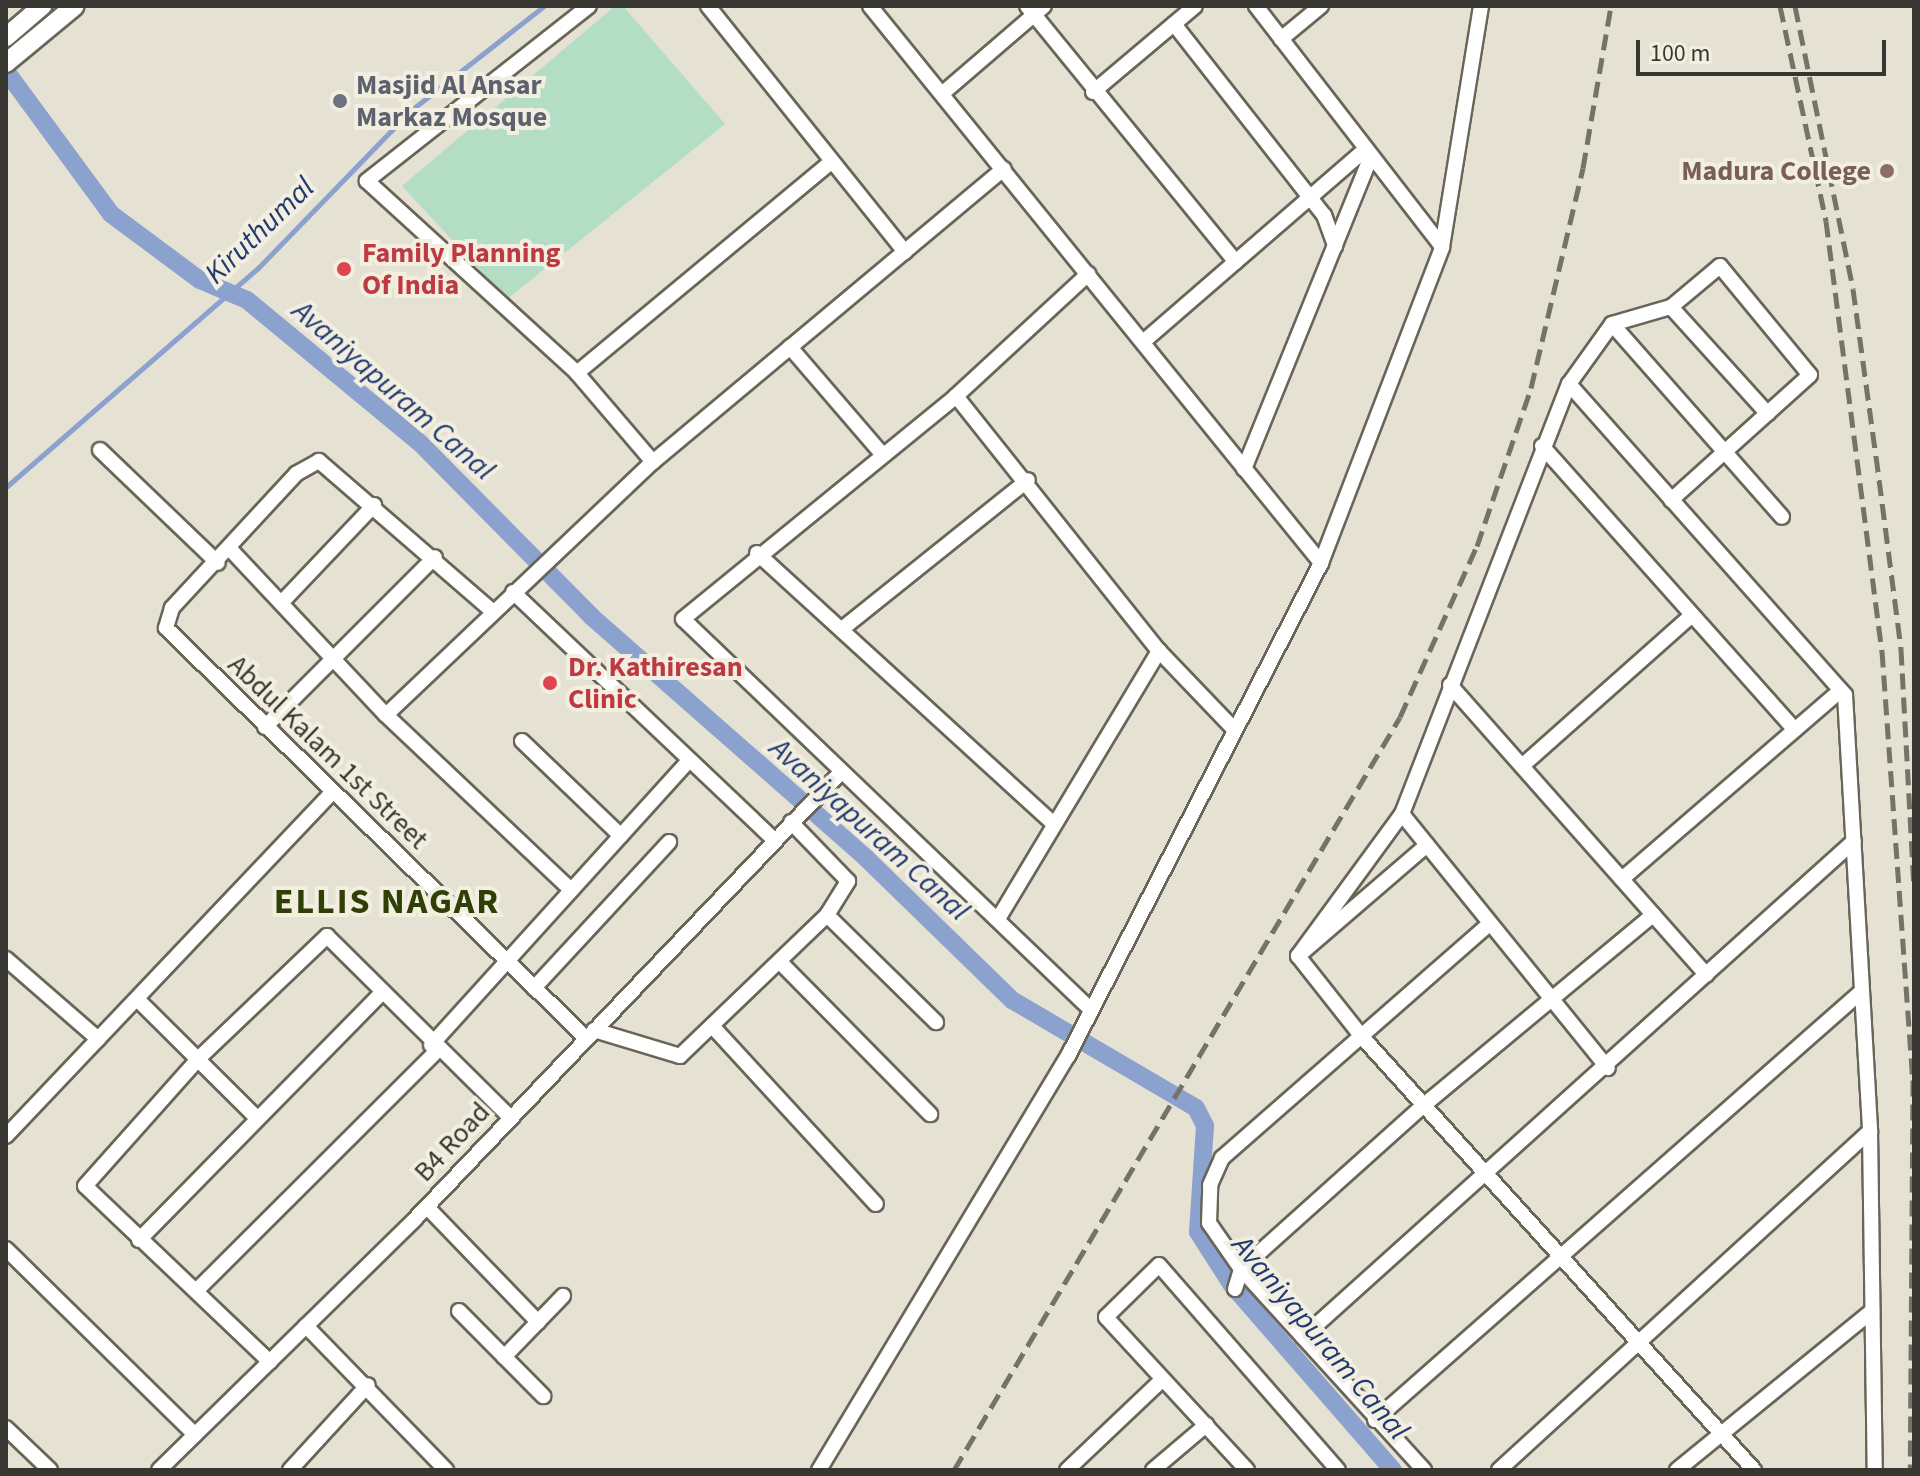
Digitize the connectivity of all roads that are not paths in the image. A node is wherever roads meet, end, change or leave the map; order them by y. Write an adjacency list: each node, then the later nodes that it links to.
1 (42, 6): 12 (main road)
2 (589, 6): 30 (street)
3 (708, 6): 18 (street)
4 (870, 6): 16 (street)
5 (1195, 6): 11 (street)
6 (1256, 6): 13 (street)
7 (1321, 6): 13 (street)
8 (1481, 6): 22 (street)
9 (66, 9): 14 (main road)
10 (1035, 9): 15 (street); 16 (street)
11 (1174, 24): 15 (street); 20 (street)
12 (6, 37)
13 (1281, 39): 17 (street)
14 (8, 61)
15 (1093, 92): 24 (street)
16 (943, 93): 19 (street)
17 (1369, 153): 20 (street); 21 (street); 22 (street)
18 (831, 162): 23 (street); 30 (street)
19 (1004, 169): 23 (street); 25 (street)
20 (1310, 198): 21 (street); 24 (street)
21 (1335, 246): 39 (street)
22 (1442, 247): 48 (street)
23 (905, 252): 29 (street)
24 (1236, 262): 28 (street)
25 (1088, 274): 28 (street); 32 (street)
26 (1671, 307): 27 (street); 33 (street); 33 (street)
27 (1612, 324): 31 (street); 36 (street)
28 (1143, 342): 39 (street)
29 (790, 347): 37 (street); 38 (street)
30 (577, 373): 38 (street)
31 (1569, 384): 41 (street); 56 (street)
32 (956, 396): 37 (street); 40 (street)
33 (1768, 414): 36 (street)
34 (1542, 446): 52 (street)
35 (100, 450): 47 (street)
36 (1724, 453): 41 (street); 43 (street)
37 (882, 454): 45 (street)
38 (653, 462): 49 (street)
39 (1244, 469): 48 (street)
40 (1028, 480): 53 (street); 54 (street)
41 (1671, 500): 57 (street)
42 (374, 505): 44 (street); 46 (street); 50 (street)
43 (1782, 517)
44 (230, 549): 47 (street); 50 (street)
45 (757, 553): 53 (street); 65 (street)
46 (435, 557): 51 (street); 55 (street)
47 (218, 563): 59 (street, Abdul Kalam 1st Street)
48 (1321, 563): 60 (street)
49 (513, 592): 51 (street); 63 (street)
50 (284, 600): 55 (street)
51 (491, 610): 58 (street)
52 (1692, 615): 61 (street); 64 (street)
53 (842, 629): 69 (street)
54 (1159, 651): 60 (street); 69 (street)
55 (336, 659): 58 (street); 59 (street)
56 (1450, 685): 64 (street); 67 (street)
57 (1841, 690): 61 (street); 72 (street)
58 (386, 715): 76 (street)
59 (265, 727): 66 (street, Abdul Kalam 1st Street)
60 (1232, 727): 91 (street)
61 (1795, 730): 75 (street)
62 (522, 741): 70 (street)
63 (689, 760): 70 (street); 71 (street)
64 (1522, 766): 75 (street)
65 (839, 774): 68 (street, B4 Road); 79 (street)
66 (333, 792): 83 (street, Abdul Kalam 1st Street); 89 (street)
67 (1402, 814): 74 (street); 81 (street)
68 (793, 820): 71 (street, B4 Road); 77 (street)
69 (1051, 821): 79 (street)
70 (621, 836): 76 (street)
71 (772, 838): 96 (street, B4 Road)
72 (1854, 841): 85 (street); 87 (street)
73 (669, 842): 86 (street)
74 (1427, 845): 80 (street); 81 (street)
75 (1622, 879): 78 (street)
76 (571, 890): 83 (street)
77 (827, 915): 84 (street); 94 (street)
78 (1653, 915): 85 (street); 90 (street)
79 (998, 919): 91 (street)
80 (1489, 924): 90 (street); 97 (street)
81 (1298, 956): 97 (street)
82 (6, 959): 98 (street)
83 (507, 961): 86 (street, Abdul Kalam 1st Street); 99 (street)
84 (780, 962): 95 (street); 103 (street)
85 (1707, 975): 101 (street)
86 (534, 988): 96 (street, Abdul Kalam 1st Street)
87 (1862, 991): 106 (street); 113 (street)
88 (382, 993): 92 (street); 93 (street); 100 (street)
89 (137, 999): 98 (street); 100 (street)
90 (1555, 1001): 101 (street); 102 (street)
91 (1087, 1006): 138 (street)
92 (365, 1007): 93 (street); 104 (street)
93 (394, 1007): 99 (street)
94 (936, 1022)
95 (714, 1028): 96 (street); 109 (street)
96 (590, 1034): 105 (street, B4 Road)
97 (1363, 1038): 102 (street); 114 (street)
98 (98, 1039): 107 (street)
99 (434, 1048): 105 (street); 116 (street)
100 (199, 1058): 104 (street); 111 (street)
101 (1608, 1068): 108 (street)
102 (1424, 1105): 108 (street); 114 (street)
103 (930, 1114)
104 (254, 1115): 111 (street)
105 (511, 1118): 110 (street, B4 Road)
106 (1870, 1131): 119 (street); 123 (street)
107 (6, 1136)
108 (1488, 1174): 113 (street); 122 (street)
109 (876, 1204)
110 (427, 1207): 120 (street); 121 (street, B4 Road)
111 (139, 1240): 116 (street)
112 (6, 1249): 133 (street)
113 (1560, 1257): 123 (street); 129 (street)
114 (1241, 1269): 115 (street); 122 (street)
115 (1235, 1289)
116 (197, 1290): 125 (street)
117 (563, 1296): 120 (street)
118 (459, 1311): 124 (street)
119 (1872, 1311): 132 (street); 147 (street)
120 (538, 1322): 124 (street)
121 (306, 1326): 125 (street, B4 Road); 127 (street)
122 (1303, 1337): 129 (street)
123 (1634, 1341): 132 (street); 144 (street)
124 (504, 1357): 128 (street)
125 (270, 1362): 133 (street, B4 Road)
126 (1163, 1379): 130 (street); 139 (street); 142 (street)
127 (368, 1385): 134 (street); 137 (street)
128 (543, 1396)
129 (1375, 1420): 143 (street)
130 (1206, 1425): 140 (street); 141 (street)
131 (6, 1428): 135 (street)
132 (1719, 1433): 145 (street); 146 (street)
133 (195, 1435): 136 (street, B4 Road)
134 (299, 1467)
135 (50, 1470)
136 (159, 1470)
137 (446, 1470)
138 (819, 1470)
139 (1067, 1470)
140 (1153, 1470)
141 (1247, 1470)
142 (1338, 1470)
143 (1424, 1470)
144 (1499, 1470)
145 (1677, 1470)
146 (1754, 1470)
147 (1875, 1470)

